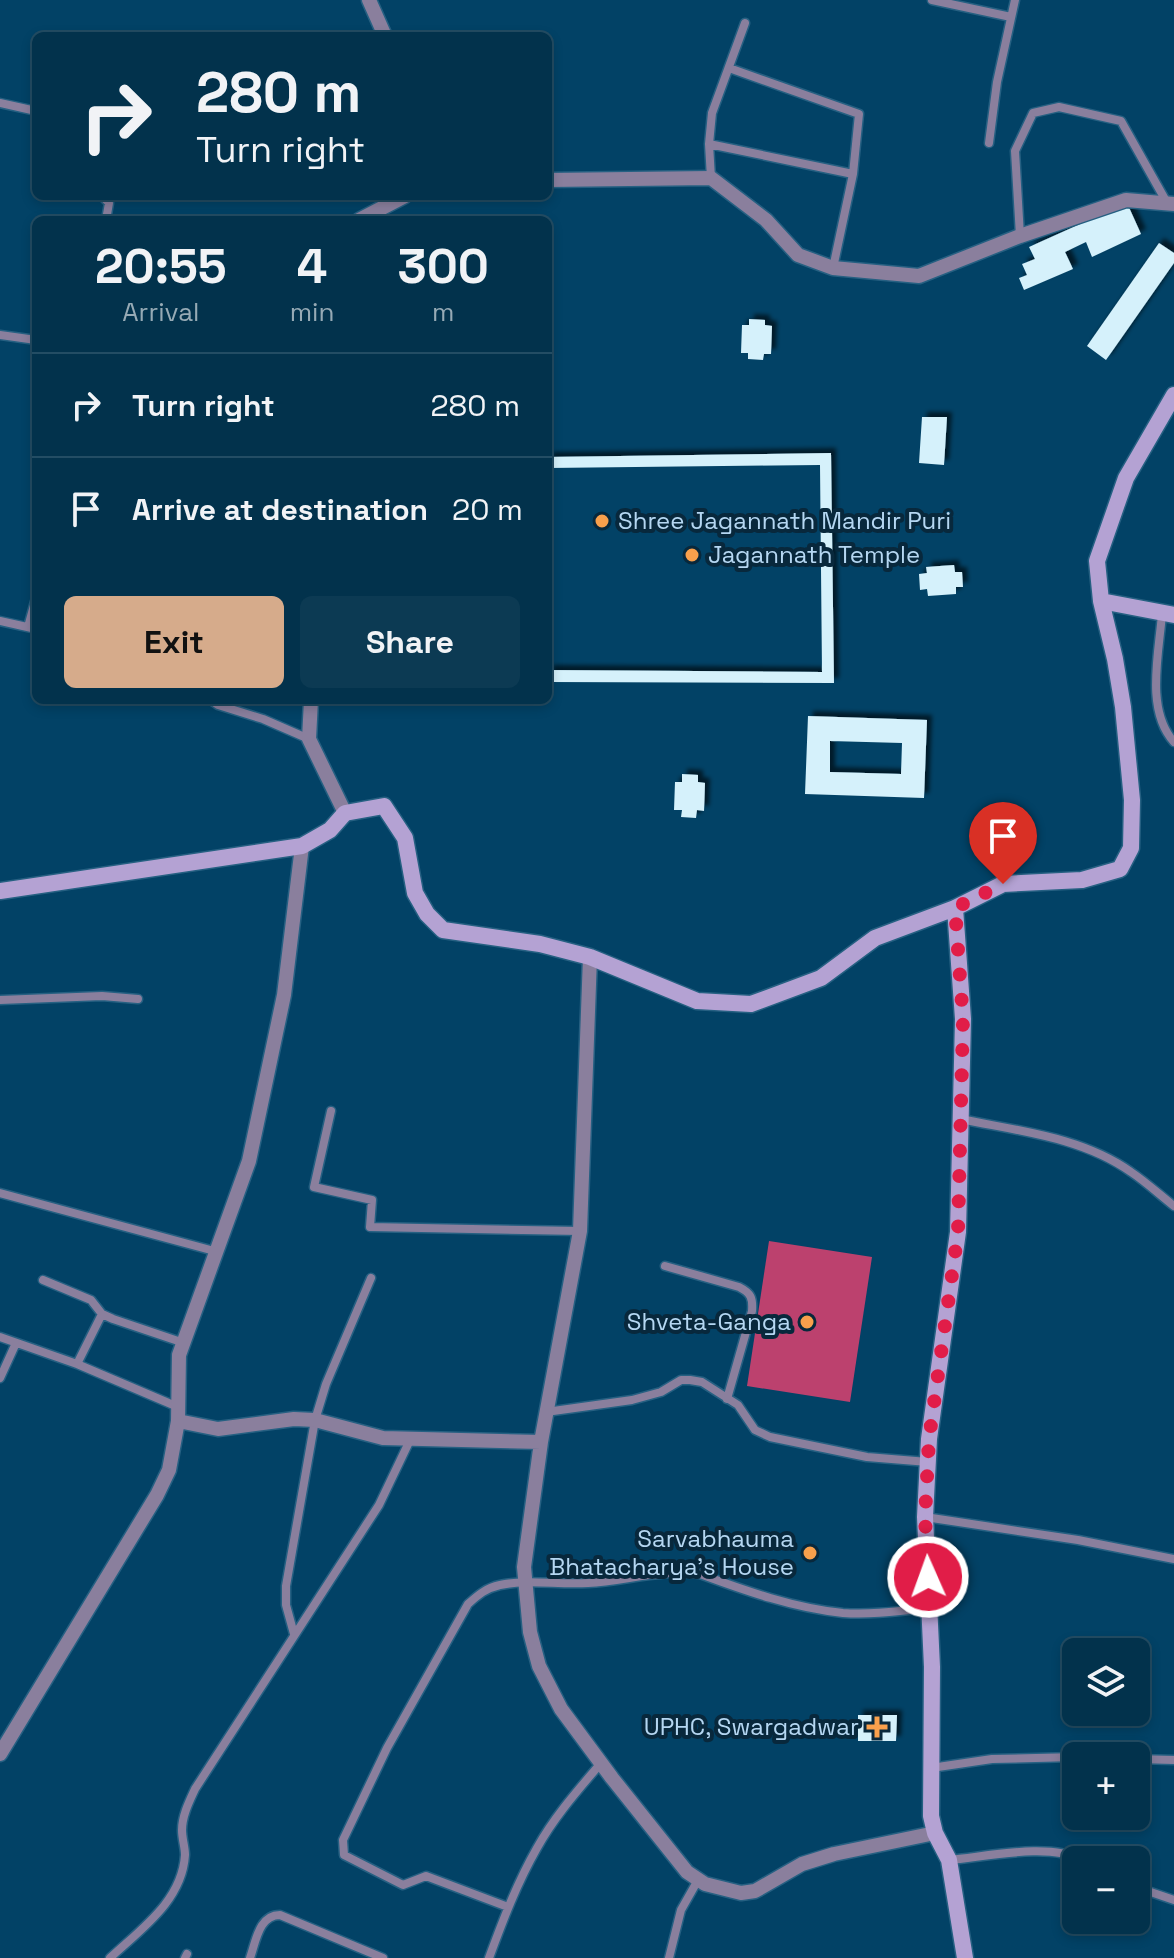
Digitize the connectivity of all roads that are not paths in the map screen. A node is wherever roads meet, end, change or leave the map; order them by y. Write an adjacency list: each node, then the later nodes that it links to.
1 (369, 0): 6 (street)
2 (932, 0): 4 (street)
3 (1015, 0): 4 (street)
4 (1011, 17): 10 (street)
5 (745, 23): 7 (street)
6 (383, 32)
7 (729, 68): 11 (street); 12 (street)
8 (0, 103): 9 (street)
9 (32, 110)
10 (989, 143)
11 (709, 144): 12 (street); 13 (street)
12 (853, 174): 19 (street)
13 (711, 178): 14 (street); 19 (street)
14 (552, 180)
15 (397, 200): 17 (street)
16 (1170, 202): 18 (street); 18 (street)
17 (367, 216)
18 (1020, 236): 19 (street)
19 (833, 268)
20 (0, 335): 21 (street)
21 (32, 339)
22 (1174, 395): 23 (main road)
23 (1101, 601): 24 (main road); 34 (main road)
24 (1168, 614): 30 (street)
25 (0, 621): 26 (street)
26 (32, 628)
27 (217, 704): 29 (street)
28 (311, 704): 29 (street)
29 (309, 739): 31 (street)
30 (1174, 742)
31 (345, 813): 32 (main road); 35 (main road)
32 (302, 846): 33 (main road); 43 (street)
33 (0, 891)
34 (955, 908): 35 (main road); 39 (main road)
35 (590, 957): 42 (street)
36 (138, 999): 37 (street)
37 (0, 1000)
38 (331, 1111): 42 (street)
39 (961, 1119): 41 (street); 59 (main road)
40 (0, 1193): 43 (street)
41 (1174, 1206)
42 (580, 1231): 54 (street)
43 (218, 1252): 50 (street)
44 (665, 1266): 53 (street)
45 (371, 1278): 56 (street)
46 (43, 1280): 47 (street)
47 (102, 1314): 50 (street); 51 (street)
48 (0, 1337): 49 (street)
49 (16, 1343): 51 (street); 52 (street)
50 (184, 1343): 55 (street)
51 (77, 1364): 55 (street)
52 (0, 1378)
53 (727, 1399): 54 (street); 59 (street)
54 (546, 1412): 58 (street)
55 (178, 1414): 56 (street); 65 (street)
56 (315, 1420): 57 (street); 64 (street)
57 (411, 1438): 58 (street); 64 (street)
58 (541, 1442): 62 (street)
59 (928, 1462): 60 (main road)
60 (925, 1517): 61 (street); 63 (main road)
61 (1174, 1559)
62 (525, 1582): 63 (street); 69 (street); 77 (street)
63 (929, 1608): 70 (main road)
64 (294, 1634): 78 (street)
65 (0, 1754)
66 (1062, 1757): 70 (street)
67 (1150, 1759): 68 (street)
68 (1174, 1760)
69 (601, 1763): 74 (street); 77 (street)
70 (930, 1768): 71 (main road)
71 (935, 1833): 73 (main road); 74 (street)
72 (1062, 1855): 73 (street)
73 (949, 1860): 83 (main road)
74 (698, 1880): 82 (street)
75 (1150, 1892): 76 (street)
76 (1174, 1900)
77 (508, 1907): 81 (street)
78 (110, 1958)
79 (250, 1958): 80 (street)
80 (383, 1958)
81 (489, 1958)
82 (669, 1958)
83 (965, 1958)

